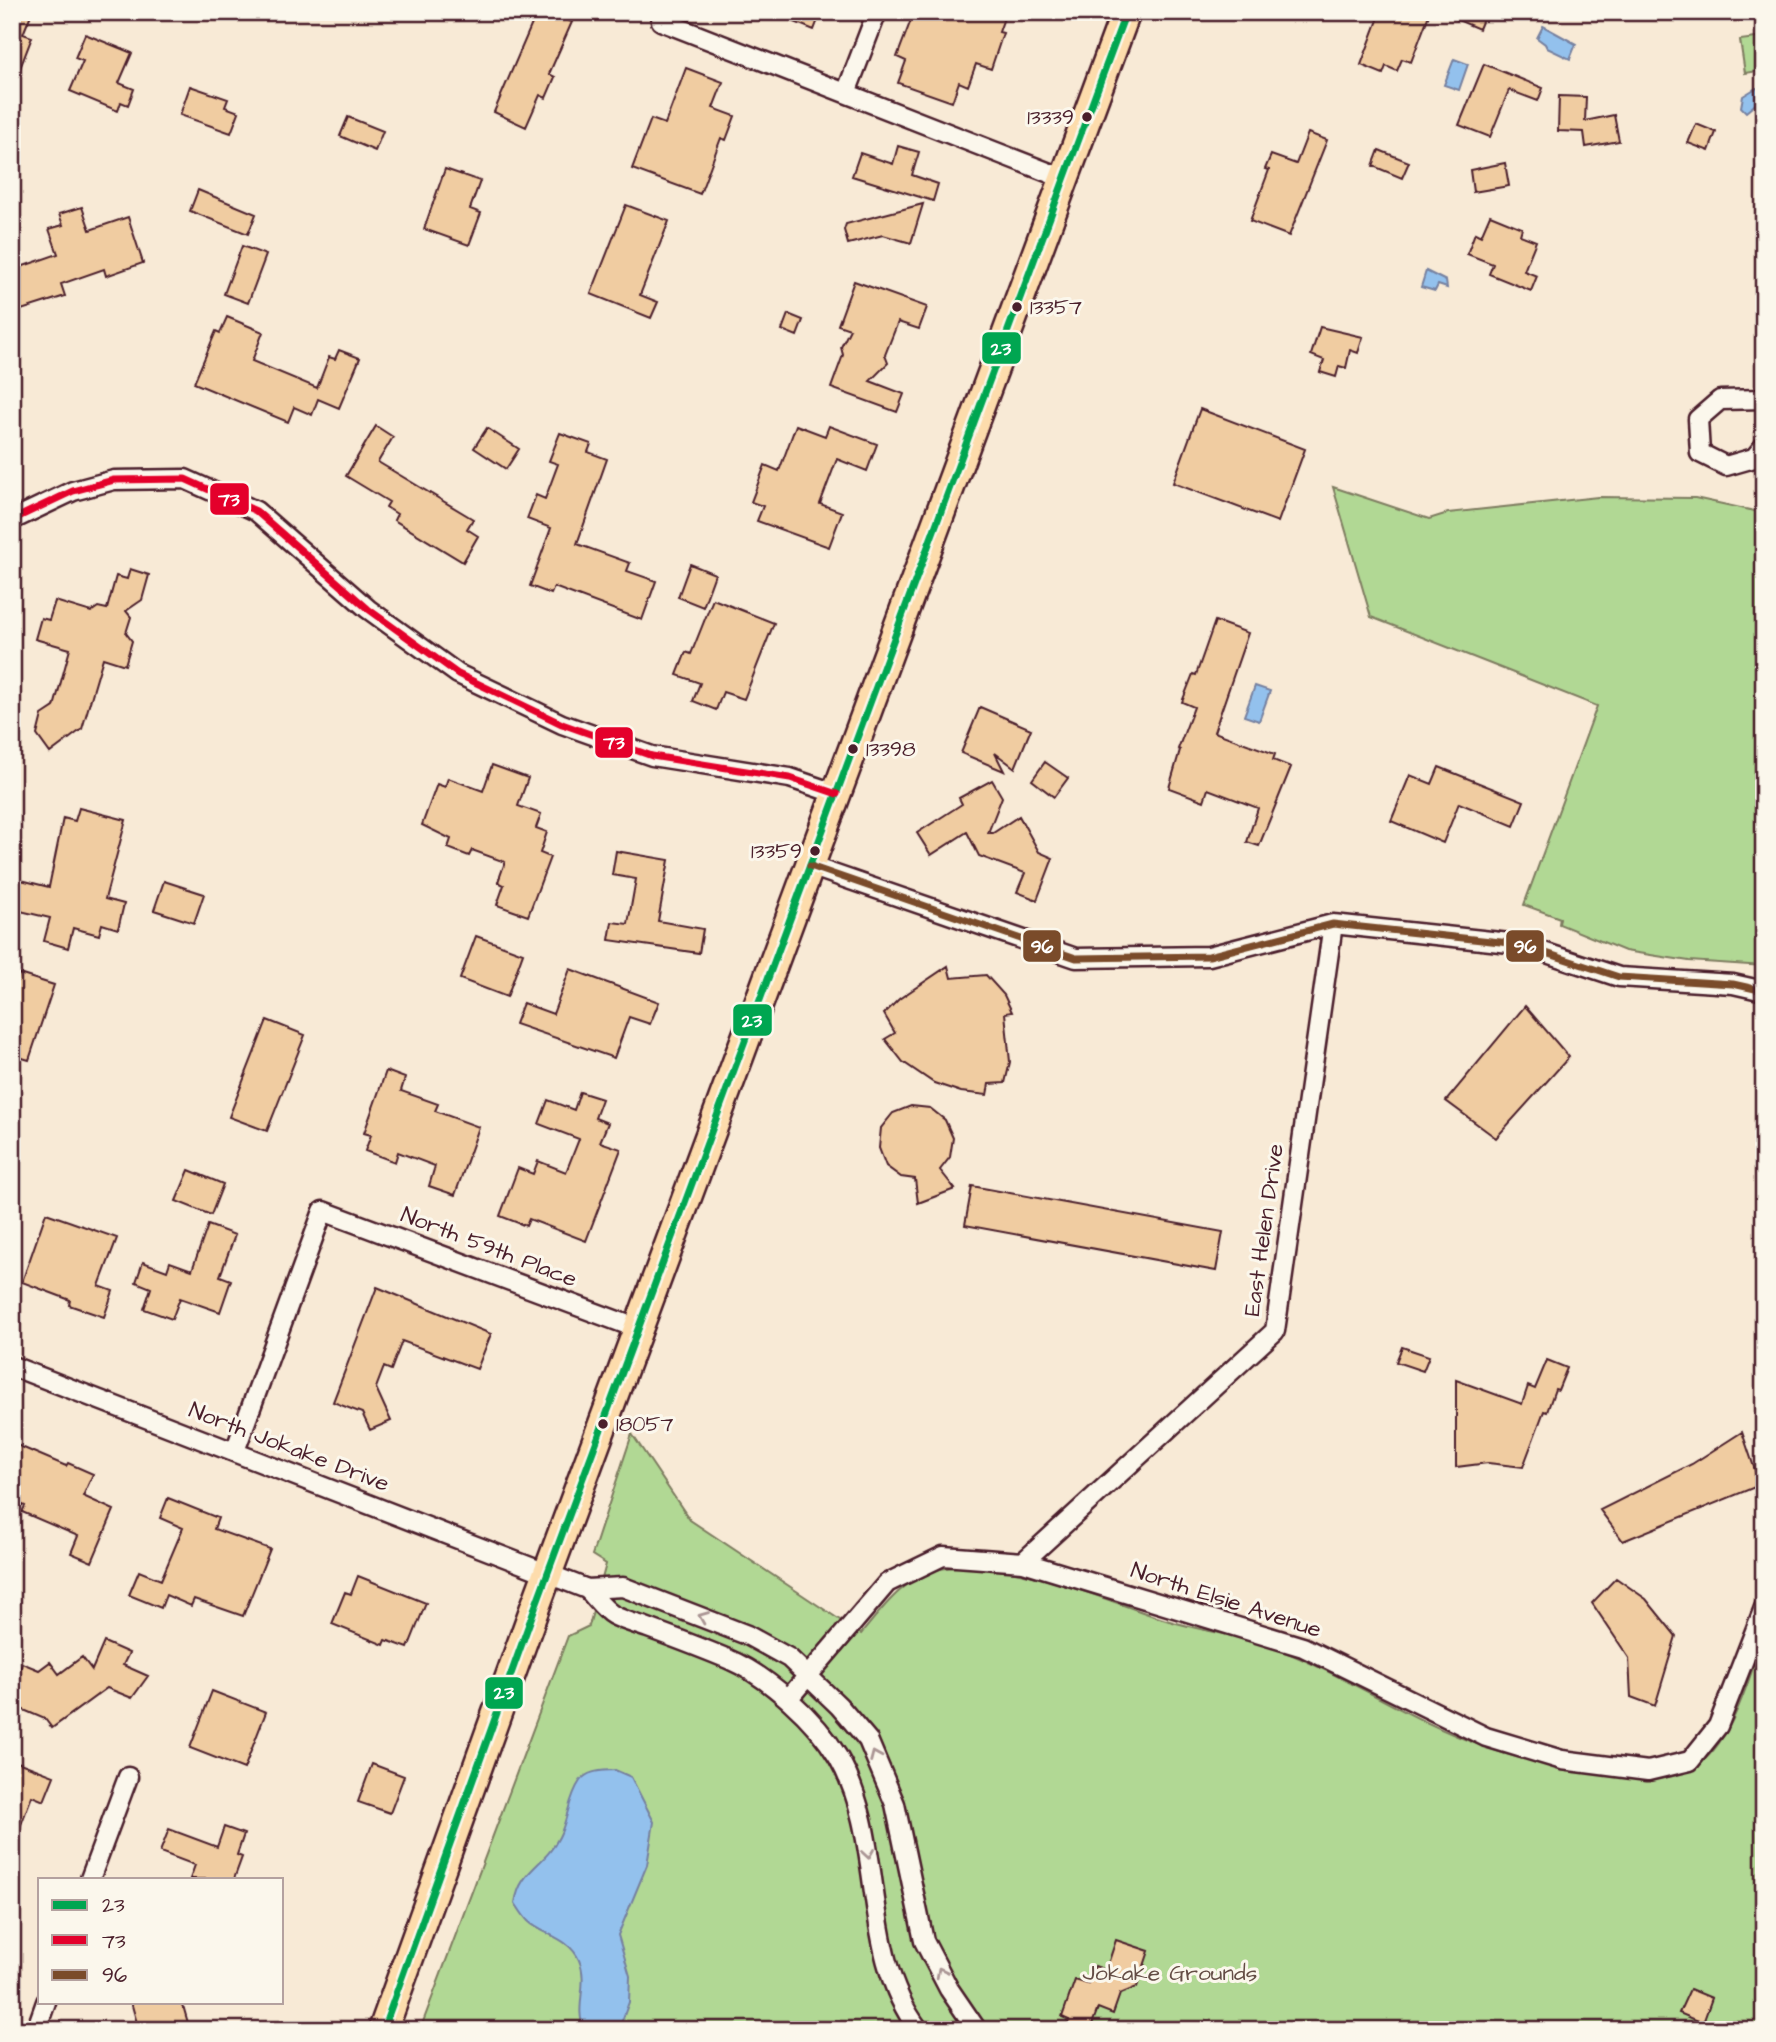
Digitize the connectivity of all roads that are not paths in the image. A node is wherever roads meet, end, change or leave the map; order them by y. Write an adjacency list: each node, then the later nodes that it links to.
1 (877, 12): 4 (street)
2 (1126, 12): 5 (main road)
3 (661, 21): 4 (street)
4 (846, 93): 5 (street)
5 (1065, 179): 9 (main road)
6 (1764, 399): 7 (street)
7 (1764, 446)
8 (12, 520): 9 (street)
9 (837, 794): 10 (main road)
10 (810, 866): 11 (street); 13 (main road)
11 (1334, 924): 12 (street); 16 (street, East Helen Drive)
12 (1764, 990)
13 (639, 1329): 15 (street, North 59th Place); 17 (main road)
14 (12, 1366): 15 (street, North Jokake Drive)
15 (235, 1451): 17 (street, North Jokake Drive)
16 (1023, 1562): 19 (street, North Elsie Avenue); 20 (street, North Elsie Avenue)
17 (548, 1575): 18 (street, North Jokake Drive); 26 (main road)
18 (587, 1589): 20 (street, one-way to 18); 21 (street)
19 (1764, 1608)
20 (808, 1675): 21 (street, North Elsie Avenue); 28 (street, one-way to 20)
21 (788, 1699): 27 (street, one-way to 27)
22 (128, 1777): 23 (street)
23 (90, 1878)
24 (45, 2004): 25 (street)
25 (36, 2030)
26 (383, 2030)
27 (919, 2030)
28 (977, 2030)

